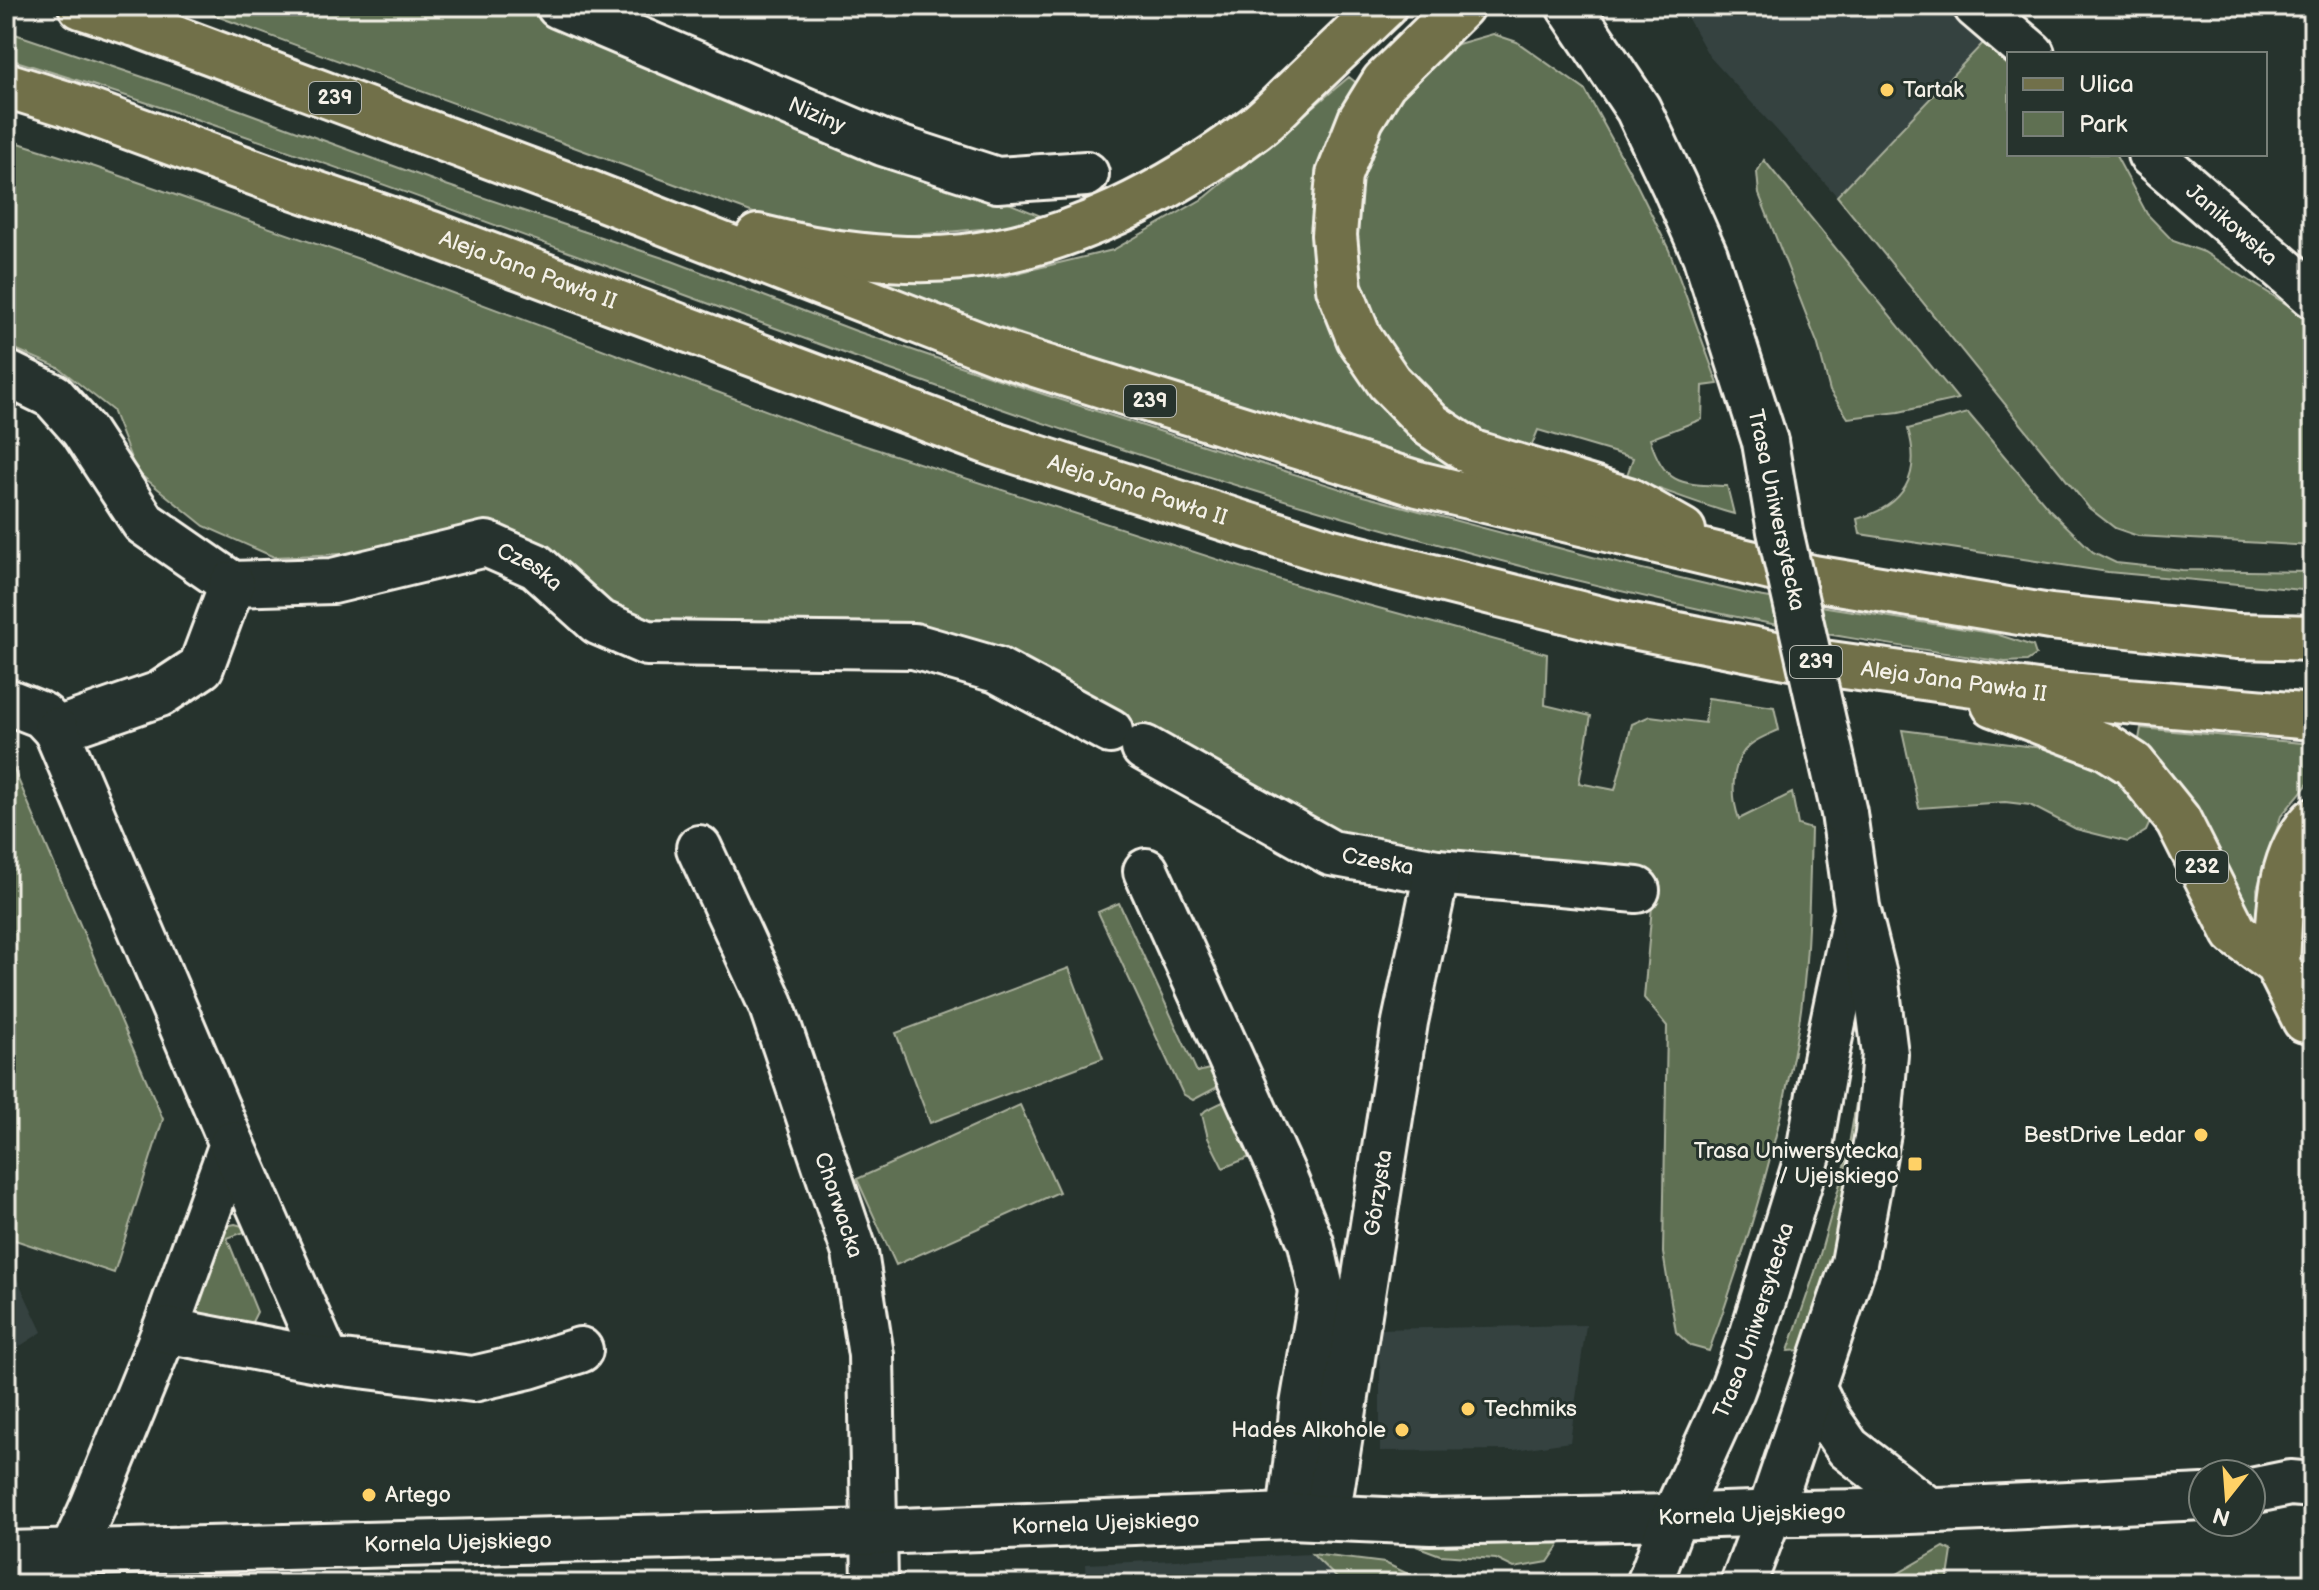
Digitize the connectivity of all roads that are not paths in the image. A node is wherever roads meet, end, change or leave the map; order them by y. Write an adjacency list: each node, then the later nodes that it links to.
1 (81, 6): 11 (main road, 239)
2 (559, 6): 10 (street, Niziny)
3 (1384, 6): 11 (main road)
4 (1461, 6): 14 (main road)
5 (1569, 6): 26 (street, Trasa Uniwersytecka, bridge)
6 (1976, 6): 7 (street)
7 (2030, 52)
8 (6, 85): 17 (main road, Aleja Jana Pawła II / 239)
9 (2152, 156): 12 (street, Janikowska)
10 (1086, 174)
11 (589, 193): 14 (main road, 239)
12 (2313, 295)
13 (6, 373): 15 (street)
14 (1727, 556): 16 (main road, 239)
15 (232, 584): 20 (street); 24 (street, Czeska)
16 (2313, 638)
17 (1916, 676): 19 (main road, Aleja Jana Pawła II / 239); 27 (main road, 232)
18 (6, 701): 20 (street)
19 (2313, 717)
20 (56, 730): 29 (street)
21 (2313, 821): 27 (main road)
22 (699, 848): 39 (street, Chorwacka)
23 (1146, 871): 37 (street)
24 (1437, 872): 25 (street, Czeska); 37 (street, Górzysta)
25 (1637, 890)
26 (1857, 907): 33 (street, Trasa Uniwersytecka); 38 (street, Trasa Uniwersytecka)
27 (2277, 964): 28 (main road, 232)
28 (2309, 1028)
29 (232, 1144): 30 (street); 32 (street)
30 (165, 1330): 32 (street); 41 (street)
31 (580, 1350): 32 (street)
32 (327, 1361)
33 (1813, 1388): 35 (street); 36 (street, Trasa Uniwersytecka)
34 (2187, 1498): 35 (street, Kornela Ujejskiego)
35 (1928, 1510): 36 (street, Kornela Ujejskiego)
36 (1770, 1512): 38 (street, Kornela Ujejskiego); 44 (street, Trasa Uniwersytecka)
37 (1308, 1516): 38 (street, Kornela Ujejskiego); 39 (street, Kornela Ujejskiego)
38 (1674, 1517): 43 (street, Trasa Uniwersytecka)
39 (874, 1532): 41 (street, Kornela Ujejskiego); 42 (street, Chorwacka)
40 (6, 1554): 41 (street, Kornela Ujejskiego)
41 (65, 1568)
42 (875, 1584)
43 (1649, 1584)
44 (1743, 1584)

